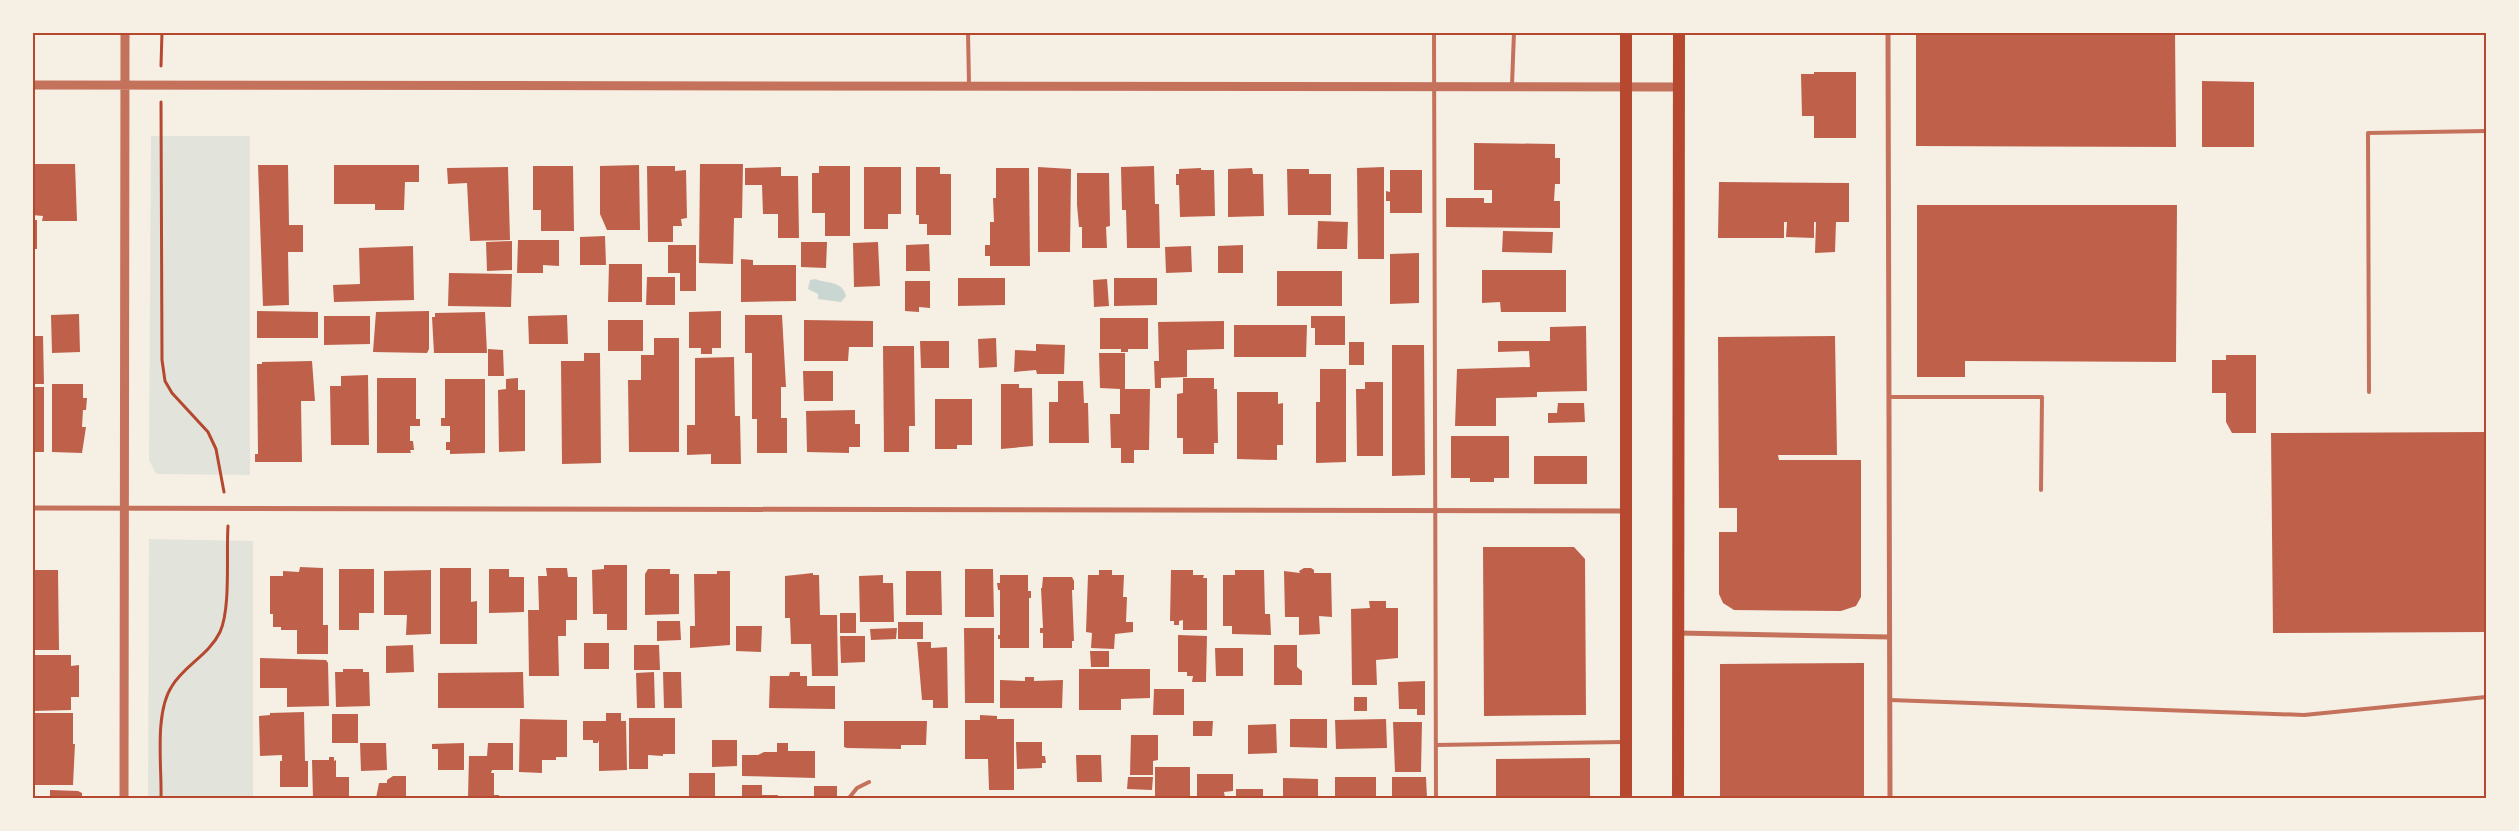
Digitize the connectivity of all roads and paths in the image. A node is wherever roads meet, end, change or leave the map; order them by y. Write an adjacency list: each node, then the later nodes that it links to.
1 (125, 32): 11 (street)
2 (162, 32): 9 (path)
3 (968, 32): 12 (lane)
4 (1434, 32): 13 (lane)
5 (1514, 32): 14 (lane)
6 (1626, 32): 15 (main road)
7 (1679, 32): 16 (main road)
8 (1888, 32): 20 (street)
9 (161, 44)
10 (32, 85): 11 (street)
11 (124, 85): 12 (street); 24 (street)
12 (969, 86): 13 (street)
13 (1434, 87): 14 (street); 25 (lane)
14 (1512, 87): 15 (street)
15 (1626, 87): 16 (street); 26 (main road)
16 (1678, 87): 28 (main road)
17 (162, 122): 21 (path)
18 (2486, 130): 19 (lane)
19 (2369, 392)
20 (1889, 397): 22 (lane); 29 (street)
21 (224, 490)
22 (2041, 490)
23 (32, 508): 24 (street)
24 (125, 508): 25 (street); 35 (street)
25 (1435, 511): 26 (street); 33 (lane)
26 (1626, 511): 32 (main road)
27 (228, 525): 36 (path)
28 (1678, 633): 29 (street); 40 (main road)
29 (1890, 637): 31 (street)
30 (2486, 697): 31 (lane)
31 (1890, 700): 41 (street)
32 (1625, 742): 33 (lane); 39 (main road)
33 (1436, 745): 38 (lane)
34 (869, 782): 37 (lane)
35 (124, 798)
36 (162, 798)
37 (850, 798)
38 (1436, 798)
39 (1626, 798)
40 (1678, 798)
41 (1890, 798)

